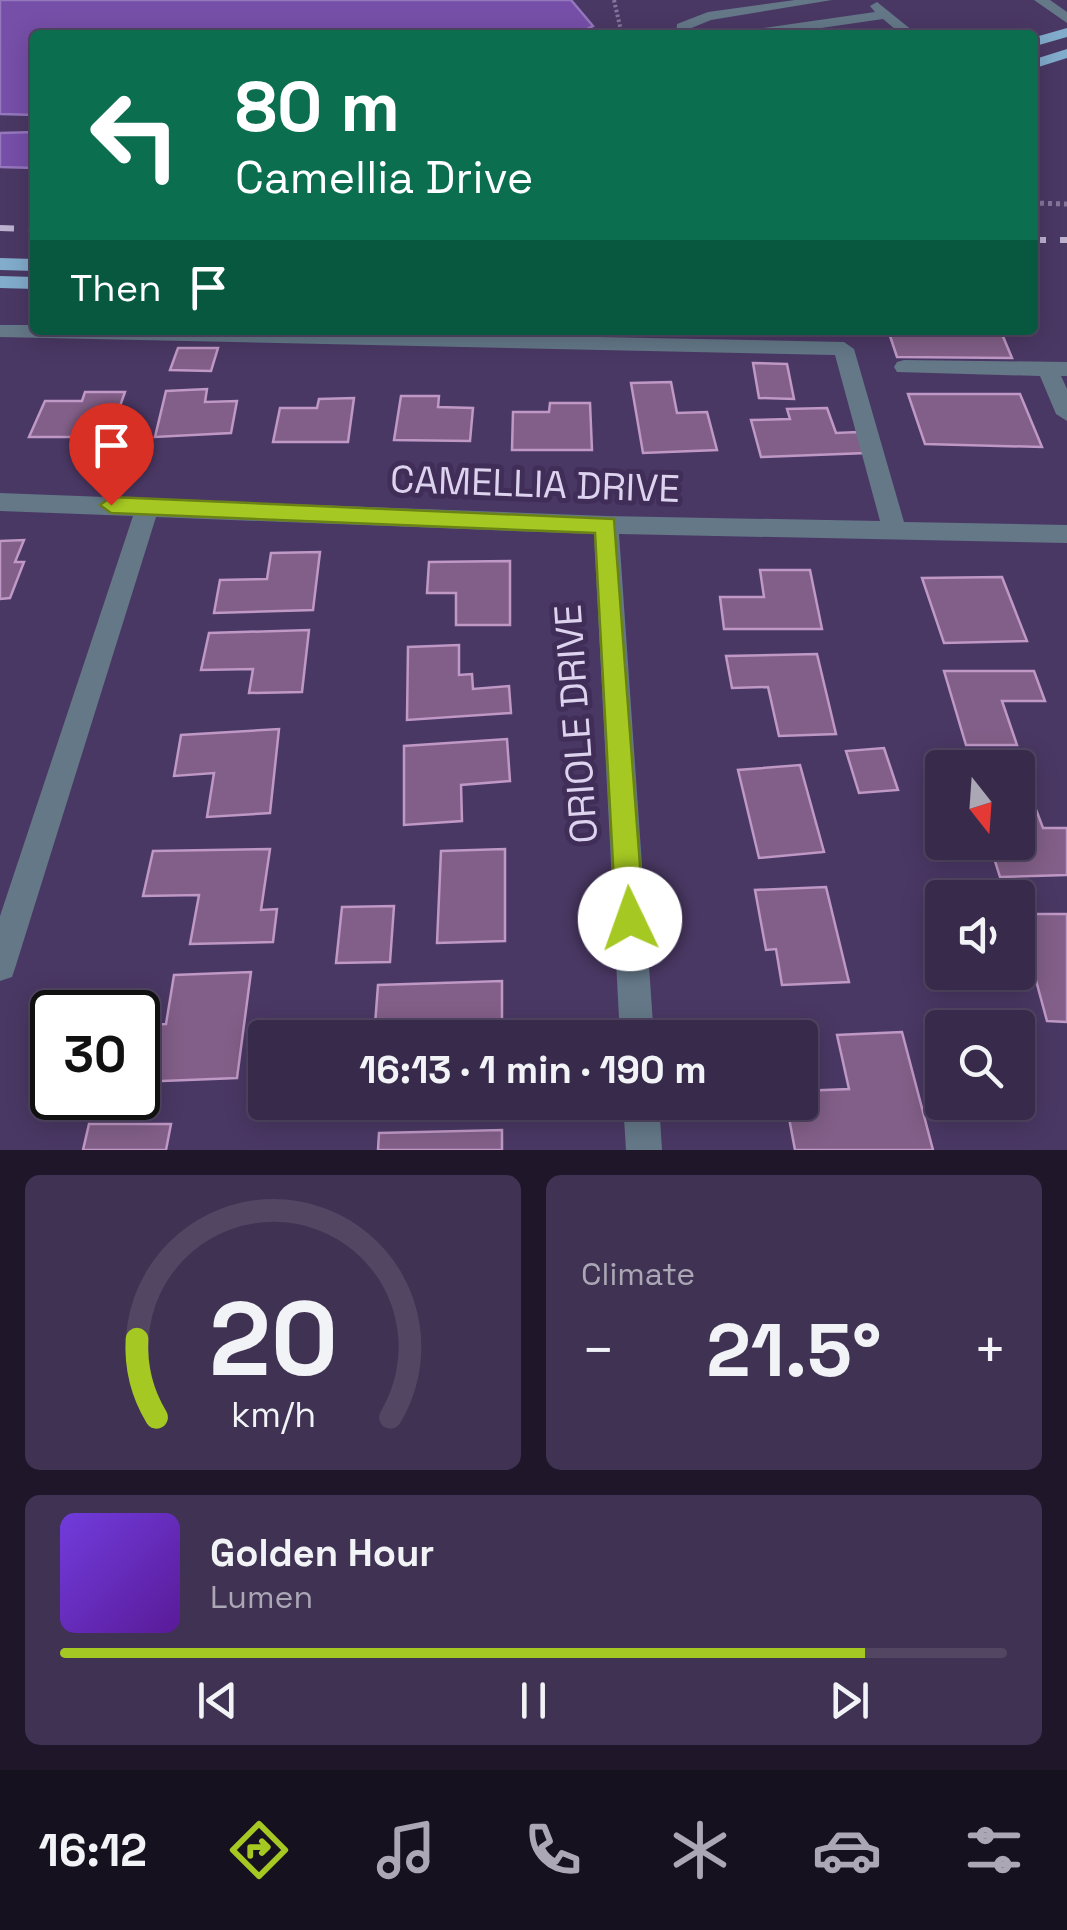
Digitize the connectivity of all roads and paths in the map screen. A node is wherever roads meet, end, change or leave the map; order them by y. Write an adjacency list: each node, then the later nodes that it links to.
1 (614, 0): 7 (path)
2 (825, 0): 8 (street)
3 (870, 0): 5 (street)
4 (1041, 0): 6 (street)
5 (887, 14): 9 (street); 10 (street)
6 (1067, 19)
7 (621, 30)
8 (682, 30)
9 (777, 30)
10 (905, 30)
11 (1067, 32): 12 (main road)
12 (1038, 40)
13 (1067, 53): 14 (main road)
14 (1038, 63)
15 (1038, 204): 16 (path)
16 (1067, 204)
17 (0, 264): 18 (main road)
18 (30, 265)
19 (0, 282): 20 (main road)
20 (30, 283)
21 (0, 331): 22 (street)
22 (30, 332)
23 (188, 335): 30 (street)
24 (904, 366): 25 (street)
25 (1058, 369): 26 (street)
26 (1067, 414)
27 (0, 502): 28 (street, CAMELLIA DRIVE)
28 (148, 506): 29 (street, CAMELLIA DRIVE); 32 (street)
29 (606, 525): 30 (street, CAMELLIA DRIVE); 33 (street, ORIOLE DRIVE)
30 (894, 530): 31 (street, CAMELLIA DRIVE)
31 (1067, 534)
32 (0, 965)
33 (636, 1020)
34 (642, 1120): 35 (street)
35 (644, 1150)

